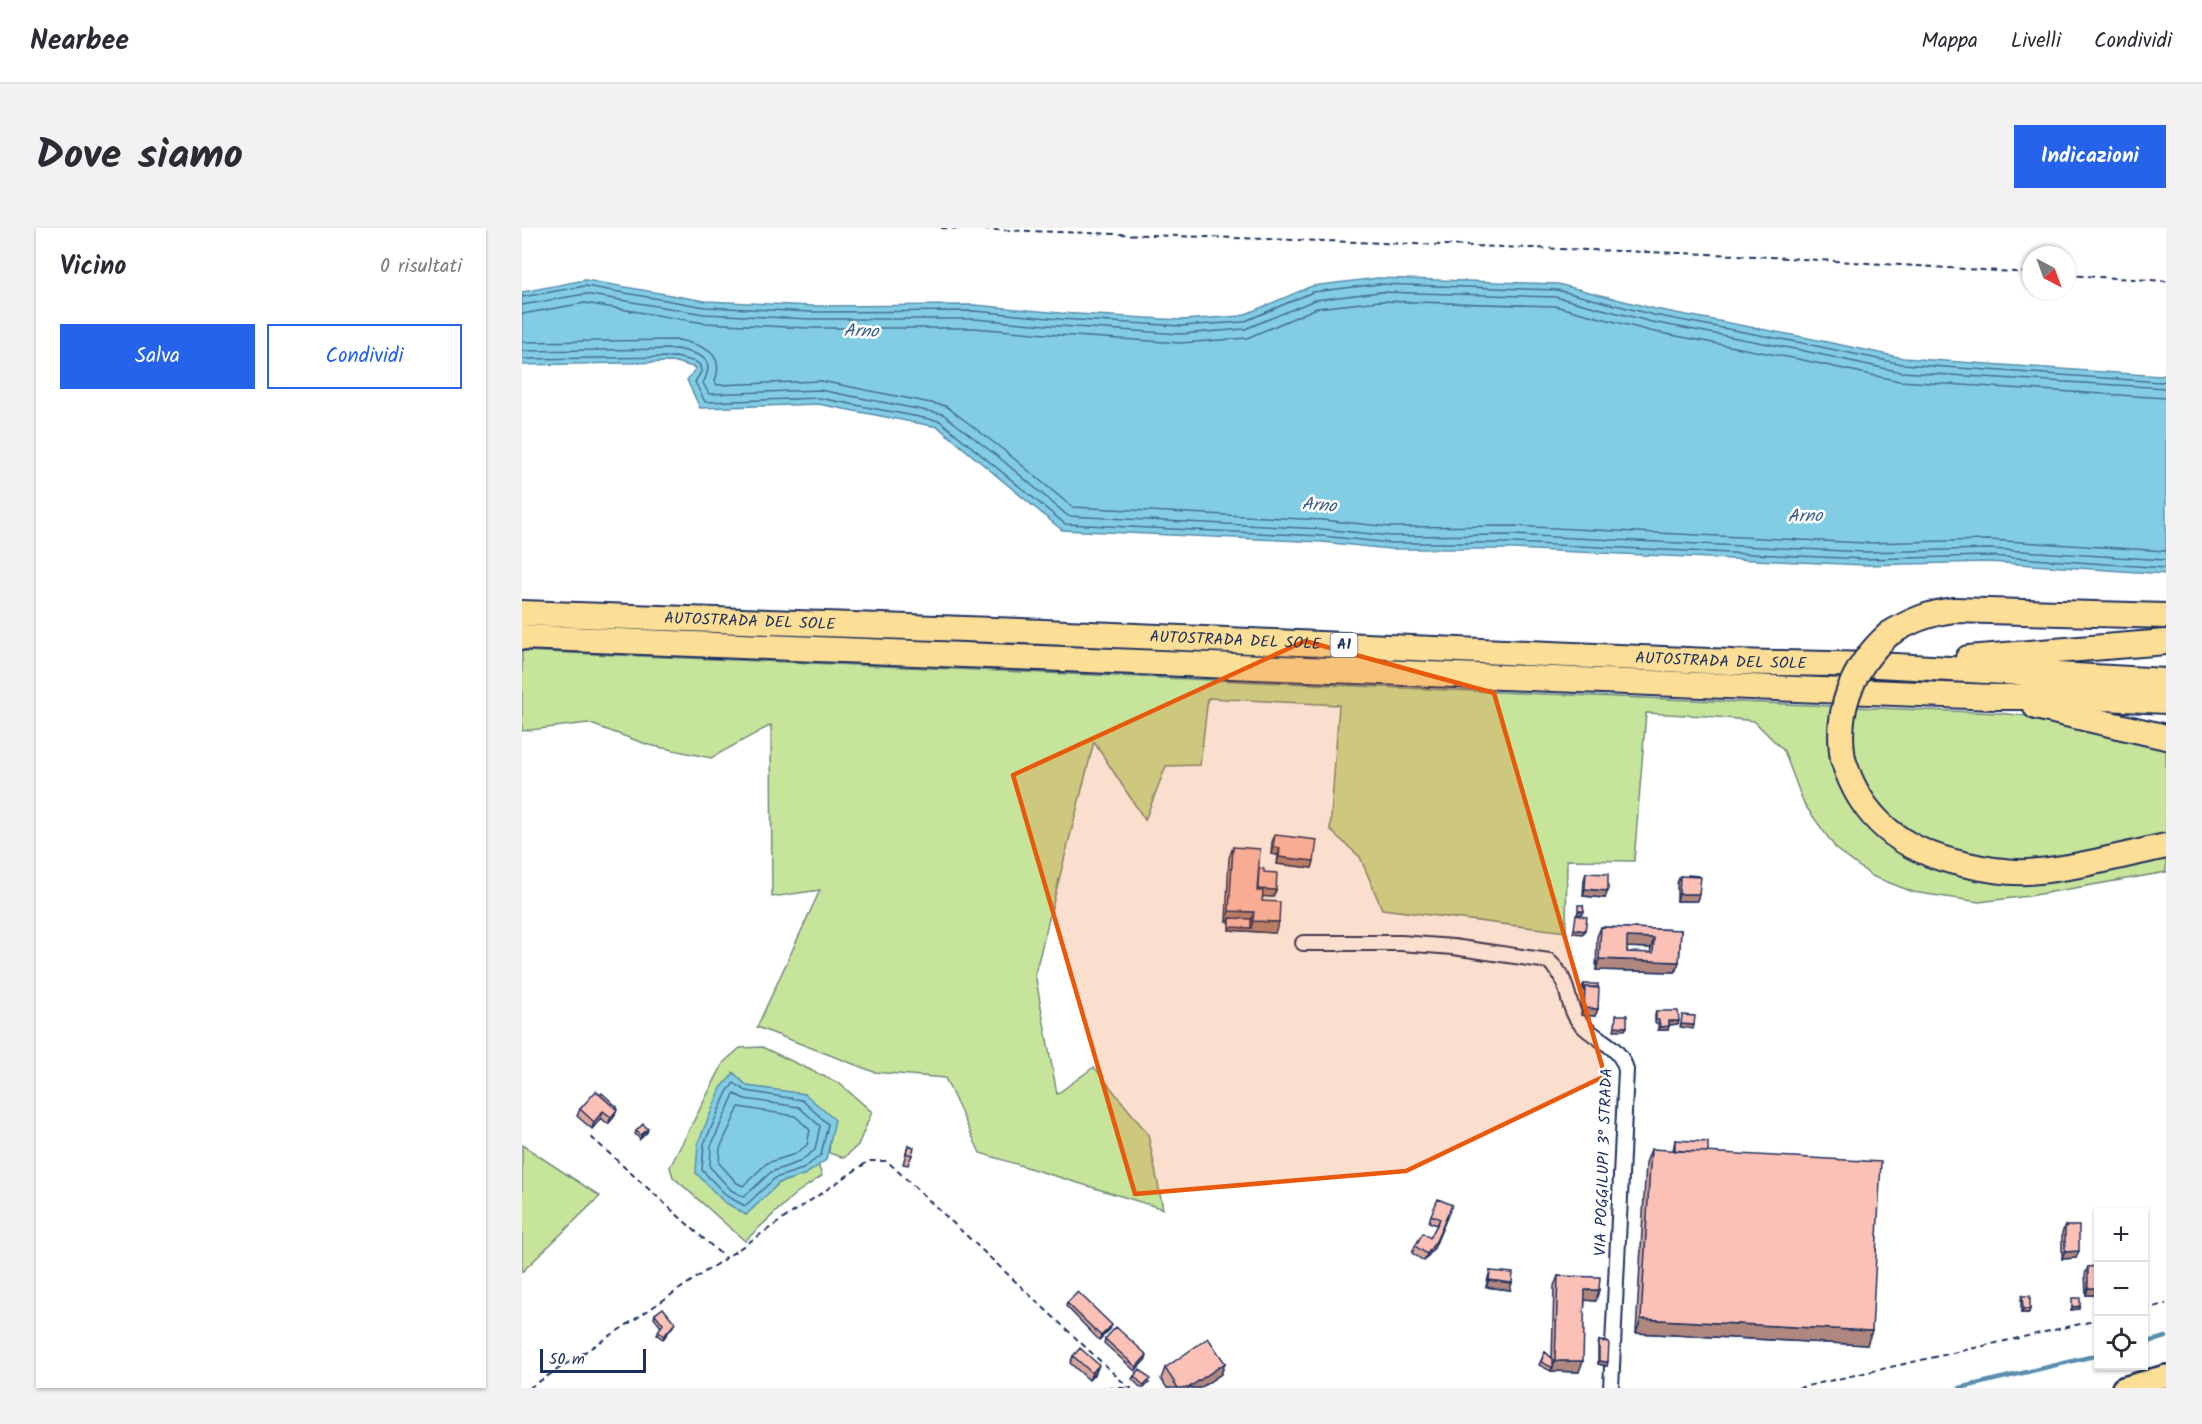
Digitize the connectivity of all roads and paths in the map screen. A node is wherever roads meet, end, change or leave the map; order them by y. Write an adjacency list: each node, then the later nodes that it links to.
1 (941, 228): 2 (path)
2 (2022, 272)
3 (2076, 276): 4 (path)
4 (2166, 281)
5 (522, 613): 9 (highway, AUTOSTRADA DEL SOLE / A1)
6 (2166, 616): 14 (highway, bridge)
7 (522, 637): 11 (highway, AUTOSTRADA DEL SOLE / A1)
8 (2166, 642): 9 (highway)
9 (1877, 665): 10 (highway, AUTOSTRADA DEL SOLE / A1)
10 (2166, 681)
11 (1993, 697): 12 (highway, AUTOSTRADA DEL SOLE / A1); 13 (highway)
12 (2166, 700)
13 (2166, 737)
14 (2166, 846)
15 (1303, 943): 25 (street, VIA POGGILUPI 3° STRADA)
16 (591, 1137): 17 (path)
17 (725, 1258): 22 (path); 24 (path)
18 (2166, 1304): 19 (path)
19 (2148, 1308)
20 (2094, 1321): 26 (path)
21 (2166, 1377): 27 (main road)
22 (529, 1388)
23 (1108, 1388): 24 (path)
24 (1130, 1388)
25 (1611, 1388)
26 (1798, 1388)
27 (2123, 1388)

